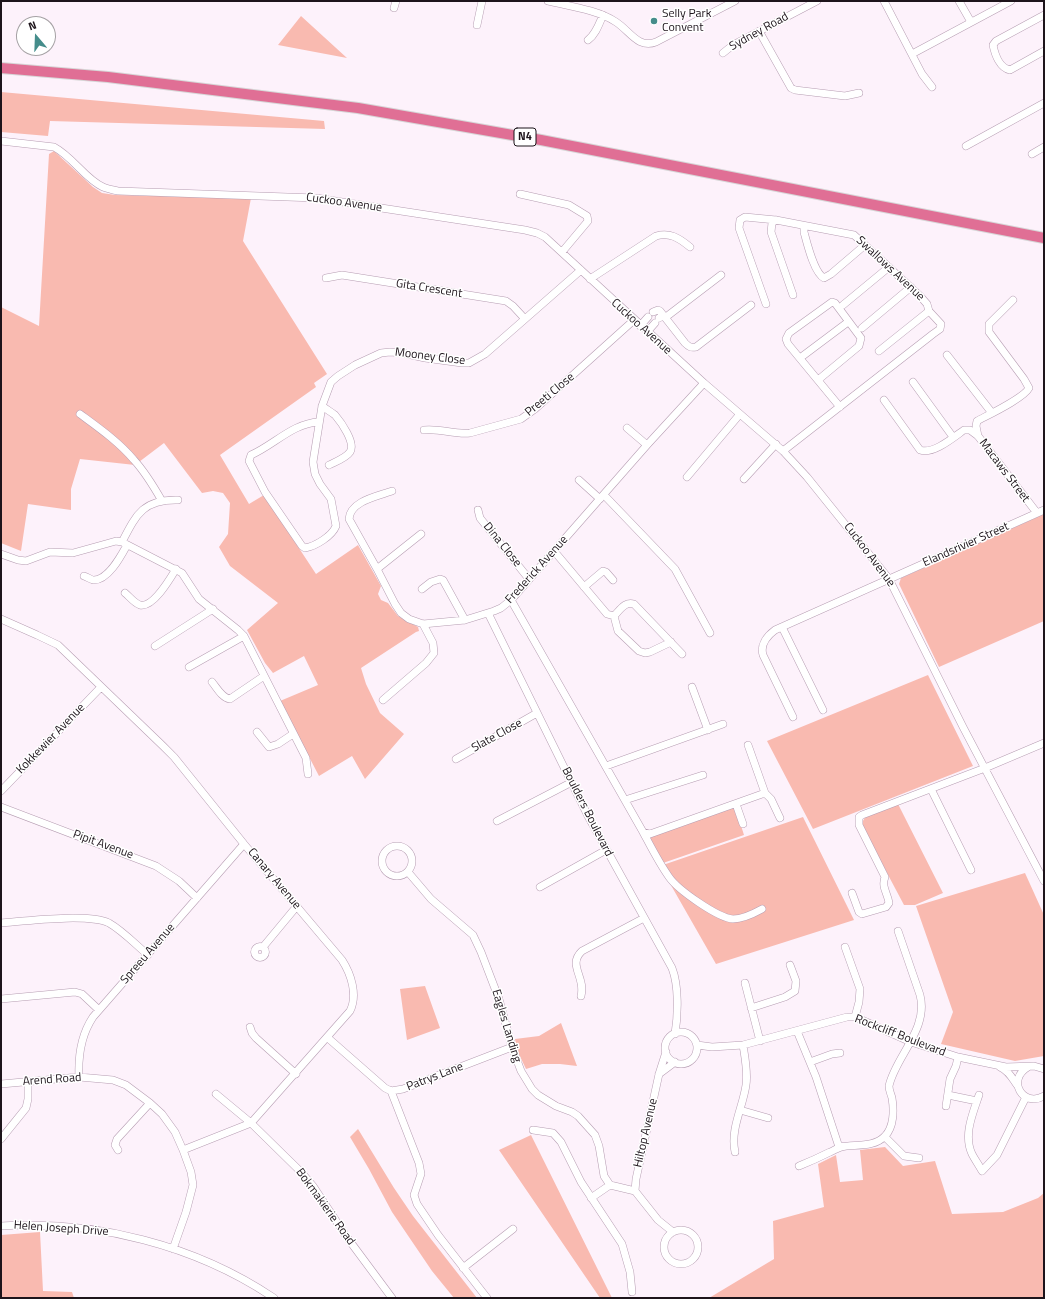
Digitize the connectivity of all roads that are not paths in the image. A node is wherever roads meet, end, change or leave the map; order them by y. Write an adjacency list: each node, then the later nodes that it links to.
1 (482, 1): 11 (street)
2 (548, 1): 8 (street)
3 (735, 1): 8 (street)
4 (817, 1): 12 (street, Sydney Road)
5 (884, 1): 16 (street)
6 (959, 1): 10 (street)
7 (1011, 1): 10 (street)
8 (603, 15): 13 (street)
9 (1044, 15): 14 (street)
10 (971, 22): 16 (street)
11 (477, 25)
12 (759, 31): 15 (street, Sydney Road); 19 (street)
13 (588, 40)
14 (1044, 51)
15 (723, 53)
16 (912, 54): 18 (street)
17 (1, 68): 28 (highway, N4)
18 (932, 87)
19 (859, 93)
20 (1044, 103): 22 (street)
21 (1, 141): 33 (street, Cuckoo Avenue)
22 (966, 146)
23 (1044, 147): 24 (street)
24 (1032, 154)
25 (520, 194): 33 (street)
26 (776, 220): 27 (street, Swallows Avenue); 40 (street); 42 (street, Swallows Avenue)
27 (806, 226): 31 (street, Swallows Avenue); 31 (street)
28 (1014, 232): 29 (highway); 30 (highway, N4)
29 (1044, 234)
30 (1044, 238)
31 (866, 245): 34 (street, Swallows Avenue)
32 (690, 247): 38 (street)
33 (562, 252): 35 (street, Cuckoo Avenue)
34 (889, 267): 39 (street, Swallows Avenue); 44 (street)
35 (581, 270): 38 (street, Cuckoo Avenue); 47 (street, Mooney Close)
36 (720, 275): 46 (street)
37 (326, 278): 47 (street, Gita Crescent)
38 (590, 279): 48 (street, Cuckoo Avenue)
39 (911, 287): 45 (street, Swallows Avenue); 51 (street)
40 (793, 296)
41 (1013, 300): 62 (street)
42 (766, 304)
43 (751, 305): 46 (street)
44 (843, 305)
45 (929, 310): 53 (street); 61 (street, Swallows Avenue)
46 (660, 319): 50 (street); 52 (street)
47 (525, 320): 60 (street, Mooney Close)
48 (634, 320): 50 (street, Cuckoo Avenue); 67 (street, Preeti Close)
49 (848, 322): 55 (street); 55 (street); 56 (street)
50 (640, 326): 52 (street, Cuckoo Avenue)
51 (862, 328)
52 (646, 332): 58 (street, Cuckoo Avenue)
53 (879, 351)
54 (947, 355): 62 (street)
55 (800, 358): 56 (street)
56 (818, 380): 61 (street)
57 (913, 382): 69 (street)
58 (704, 384): 64 (street, Cuckoo Avenue); 71 (street, Frederick Avenue)
59 (884, 400): 69 (street)
60 (322, 406): 65 (street, Mooney Close); 73 (street)
61 (840, 407): 72 (street, Swallows Avenue)
62 (992, 413): 68 (street)
63 (80, 414): 80 (street)
64 (740, 414): 70 (street, Cuckoo Avenue); 74 (street)
65 (319, 422): 65 (street, Mooney Close)
66 (627, 428): 71 (street)
67 (424, 430)
68 (978, 436): 69 (street, Macaws Street); 82 (street, Macaws Street)
69 (953, 438)
70 (776, 444): 72 (street, Cuckoo Avenue); 75 (street)
71 (647, 445): 78 (street, Frederick Avenue)
72 (784, 451): 91 (street, Cuckoo Avenue)
73 (329, 466)
74 (687, 477)
75 (744, 479)
76 (579, 480): 78 (street)
77 (392, 491): 87 (street, Frederick Avenue)
78 (602, 497): 85 (street, Frederick Avenue); 104 (street)
79 (178, 500): 80 (street)
80 (162, 501): 84 (street)
81 (478, 510): 90 (street, Dina Close)
82 (1041, 512): 91 (street, Elandsrivier Street)
83 (421, 534): 87 (street)
84 (124, 544): 86 (street); 88 (street); 89 (street)
85 (554, 551): 90 (street, Frederick Avenue); 93 (street)
86 (1, 554)
87 (377, 568): 102 (street, Frederick Avenue)
88 (176, 569): 95 (street); 97 (street)
89 (84, 576)
90 (529, 579): 96 (street, Frederick Avenue)
91 (889, 579): 103 (street, Elandsrivier Street); 126 (street, Cuckoo Avenue)
92 (613, 580): 93 (street)
93 (584, 587): 99 (street)
94 (422, 589): 101 (street)
95 (125, 593)
96 (511, 600): 98 (street, Frederick Avenue); 125 (street)
97 (213, 609): 105 (street); 107 (street)
98 (488, 613): 101 (street, Frederick Avenue); 116 (street, Boulders Boulevard)
99 (614, 616): 106 (street); 106 (street)
100 (1, 620): 112 (street, Canary Avenue)
101 (465, 620): 102 (street, Frederick Avenue)
102 (423, 624): 114 (street)
103 (782, 627): 115 (street); 117 (street, Elandsrivier Street)
104 (710, 633)
105 (244, 636): 109 (street); 110 (street)
106 (671, 642): 108 (street)
107 (155, 646)
108 (682, 654)
109 (188, 667)
110 (264, 676): 111 (street); 121 (street)
111 (212, 682)
112 (101, 687): 131 (street, Kokkewier Avenue); 140 (street, Canary Avenue)
113 (692, 687): 119 (street)
114 (383, 700)
115 (823, 710)
116 (537, 713): 124 (street, Slate Close); 129 (street, Boulders Boulevard)
117 (793, 717)
118 (724, 724): 119 (street)
119 (708, 730): 125 (street)
120 (257, 732): 121 (street)
121 (293, 734): 127 (street)
122 (1044, 743): 126 (street)
123 (748, 745): 132 (street)
124 (456, 759)
125 (606, 766): 133 (street)
126 (985, 768): 130 (street); 144 (street, Cuckoo Avenue)
127 (308, 774)
128 (703, 775): 133 (street)
129 (572, 782): 137 (street); 141 (street, Boulders Boulevard)
130 (931, 789): 142 (street); 146 (street)
131 (1, 791)
132 (765, 793): 134 (street); 136 (street)
133 (625, 800): 139 (street)
134 (736, 804): 138 (street); 139 (street)
135 (1, 807): 147 (street, Pipit Avenue)
136 (780, 818)
137 (497, 821)
138 (743, 824)
139 (643, 832): 149 (street)
140 (244, 844): 147 (street, Spreeu Avenue); 148 (street, Canary Avenue)
141 (606, 850): 145 (street); 150 (street, Boulders Boulevard)
142 (971, 870)
143 (408, 872): 143 (street); 174 (street, Eagles Landing)
144 (1044, 881)
145 (540, 887)
146 (852, 893)
147 (197, 898): 155 (street, Spreeu Avenue)
148 (297, 906): 154 (street); 168 (street, Canary Avenue)
149 (762, 909)
150 (644, 918): 158 (street); 162 (street, Boulders Boulevard)
151 (1, 923): 155 (street)
152 (898, 931): 170 (street)
153 (845, 947): 163 (street)
154 (263, 948)
155 (148, 955): 161 (street, Spreeu Avenue)
156 (790, 966): 160 (street)
157 (745, 983): 160 (street)
158 (581, 996)
159 (1, 999): 161 (street)
160 (751, 1008): 169 (street)
161 (100, 1010): 186 (street, Spreeu Avenue)
162 (677, 1012): 166 (street, Boulders Boulevard); 167 (street, Boulders Boulevard)
163 (855, 1017): 165 (street, Rockcliff Boulevard); 170 (street, Rockcliff Boulevard)
164 (250, 1026): 184 (street)
165 (797, 1031): 169 (street, Rockcliff Boulevard); 180 (street)
166 (685, 1032): 167 (street); 171 (street)
167 (674, 1034): 175 (street, Hiltop Avenue)
168 (328, 1038): 184 (street, Canary Avenue); 190 (street, Patrys Lane)
169 (760, 1041): 172 (street, Rockcliff Boulevard)
170 (911, 1042): 178 (street, Rockcliff Boulevard); 201 (street)
171 (697, 1045): 173 (street, Rockcliff Boulevard); 177 (street)
172 (743, 1045): 173 (street, Rockcliff Boulevard); 197 (street)
173 (712, 1047): 177 (street, Rockcliff Boulevard)
174 (512, 1048): 190 (street, Patrys Lane); 209 (street, Eagles Landing)
175 (666, 1052): 179 (street); 185 (street, Hiltop Avenue)
176 (840, 1053): 180 (street)
177 (696, 1054): 179 (street)
178 (958, 1057): 181 (street, Rockcliff Boulevard); 192 (street)
179 (675, 1062): 185 (street)
180 (810, 1062): 203 (street)
181 (994, 1065): 182 (street); 189 (street)
182 (1028, 1067): 183 (street); 189 (street)
183 (1044, 1069)
184 (296, 1074): 199 (street, Canary Avenue)
185 (659, 1074): 210 (street, Hiltop Avenue)
186 (79, 1077): 187 (street, Arend Road); 195 (street, Arend Road)
187 (28, 1082): 188 (street, Arend Road); 202 (street)
188 (1, 1084)
189 (1018, 1086): 194 (street)
190 (391, 1091): 216 (street)
191 (216, 1094): 199 (street, Bokmakierie Road)
192 (948, 1095): 194 (street); 196 (street)
193 (1044, 1096): 194 (street)
194 (1026, 1097)
195 (150, 1103): 204 (street); 205 (street, Arend Road)
196 (946, 1106)
197 (740, 1110): 198 (street); 206 (street)
198 (768, 1118)
199 (251, 1124): 205 (street, Canary Avenue); 219 (street, Bokmakierie Road)
200 (534, 1130): 211 (street)
201 (885, 1137): 203 (street); 207 (street)
202 (1, 1139)
203 (841, 1147): 208 (street)
204 (118, 1150)
205 (183, 1150): 215 (street, Arend Road)
206 (735, 1152)
207 (919, 1158)
208 (799, 1166)
209 (610, 1186): 210 (street); 211 (street)
210 (635, 1192): 214 (street)
211 (591, 1198): 217 (street)
212 (1, 1226): 215 (street, Helen Joseph Drive)
213 (513, 1229): 216 (street)
214 (673, 1232): 214 (street)
215 (173, 1249): 218 (street, Helen Joseph Drive)
216 (463, 1268): 220 (street)
217 (632, 1292)
218 (274, 1298)
219 (392, 1298)
220 (487, 1298)

